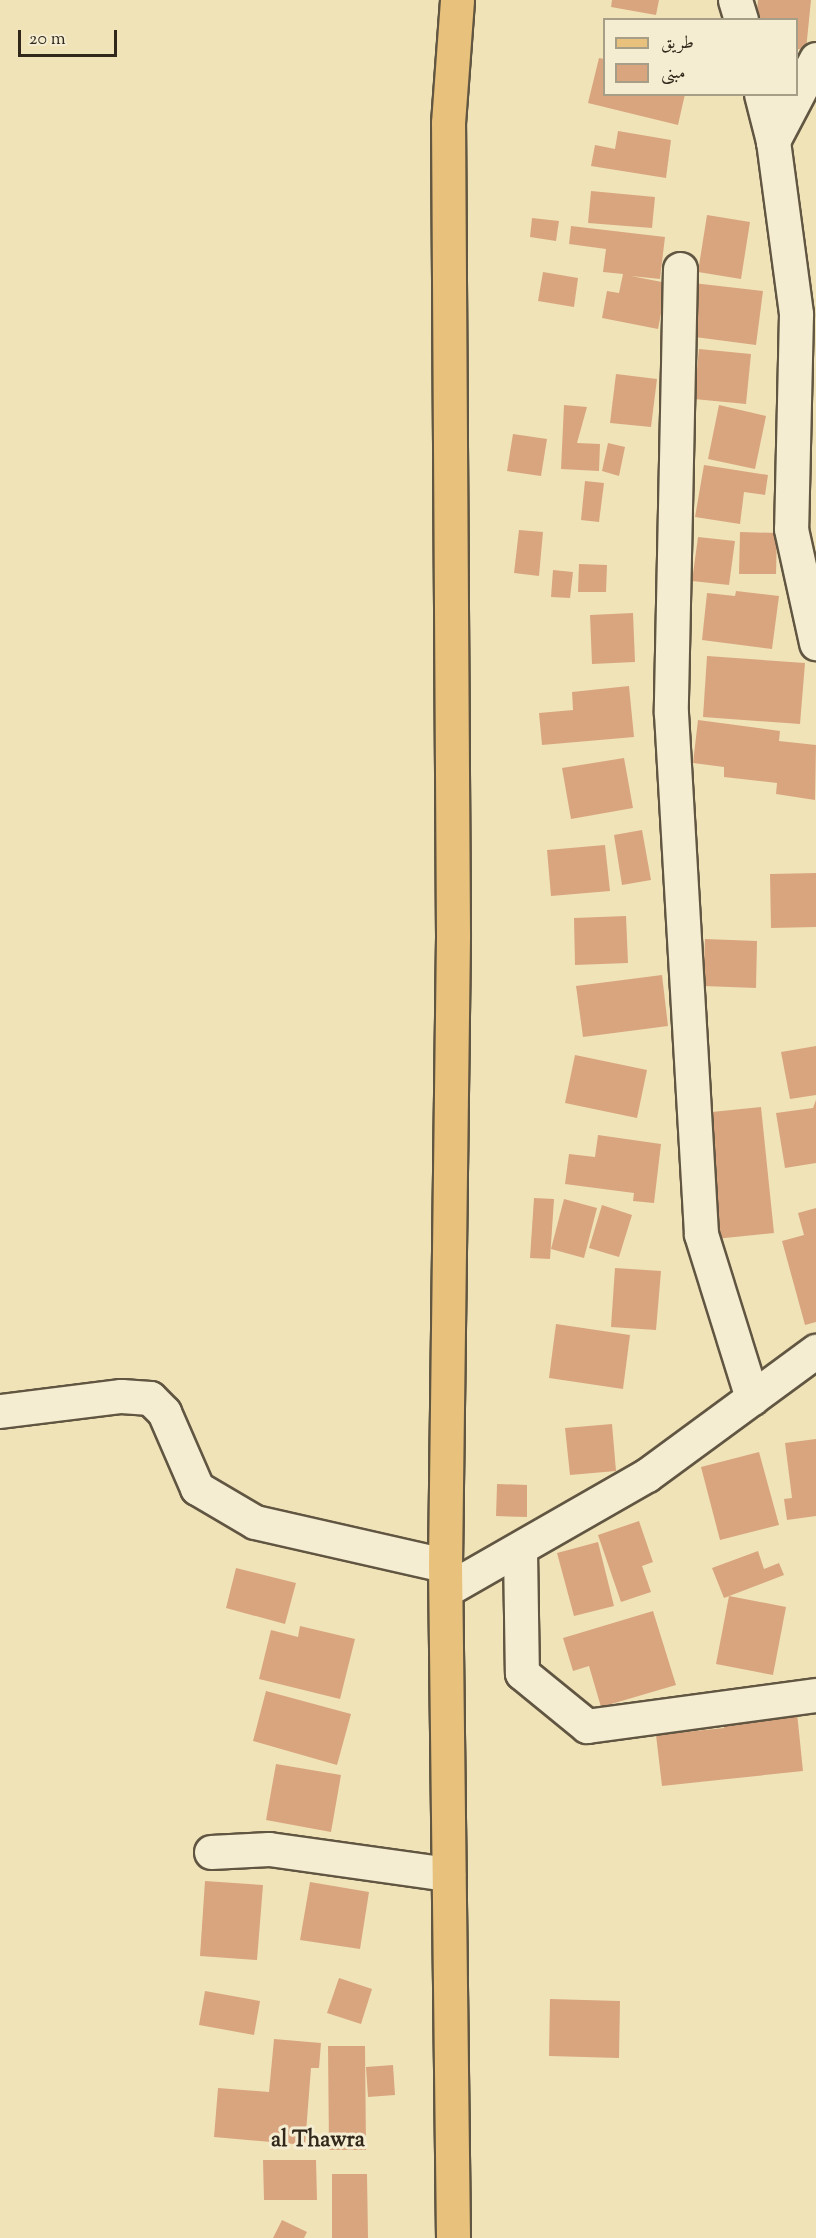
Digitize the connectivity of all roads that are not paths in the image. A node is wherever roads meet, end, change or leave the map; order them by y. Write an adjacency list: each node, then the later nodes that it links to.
1 (457, 0): 17 (main road)
2 (735, 0): 3 (street)
3 (740, 18)
4 (816, 59): 5 (street)
5 (798, 93)
6 (762, 96): 8 (street)
7 (797, 96): 8 (street)
8 (773, 141): 11 (street)
9 (680, 269): 14 (street)
10 (816, 530): 11 (street)
11 (801, 575): 12 (street)
12 (816, 643)
13 (816, 1351): 14 (street)
14 (752, 1398): 16 (street)
15 (0, 1411): 17 (street)
16 (520, 1551): 17 (street); 18 (street)
17 (445, 1577): 20 (main road)
18 (816, 1695)
19 (211, 1852): 20 (street)
20 (448, 1874): 21 (main road)
21 (453, 2238)

